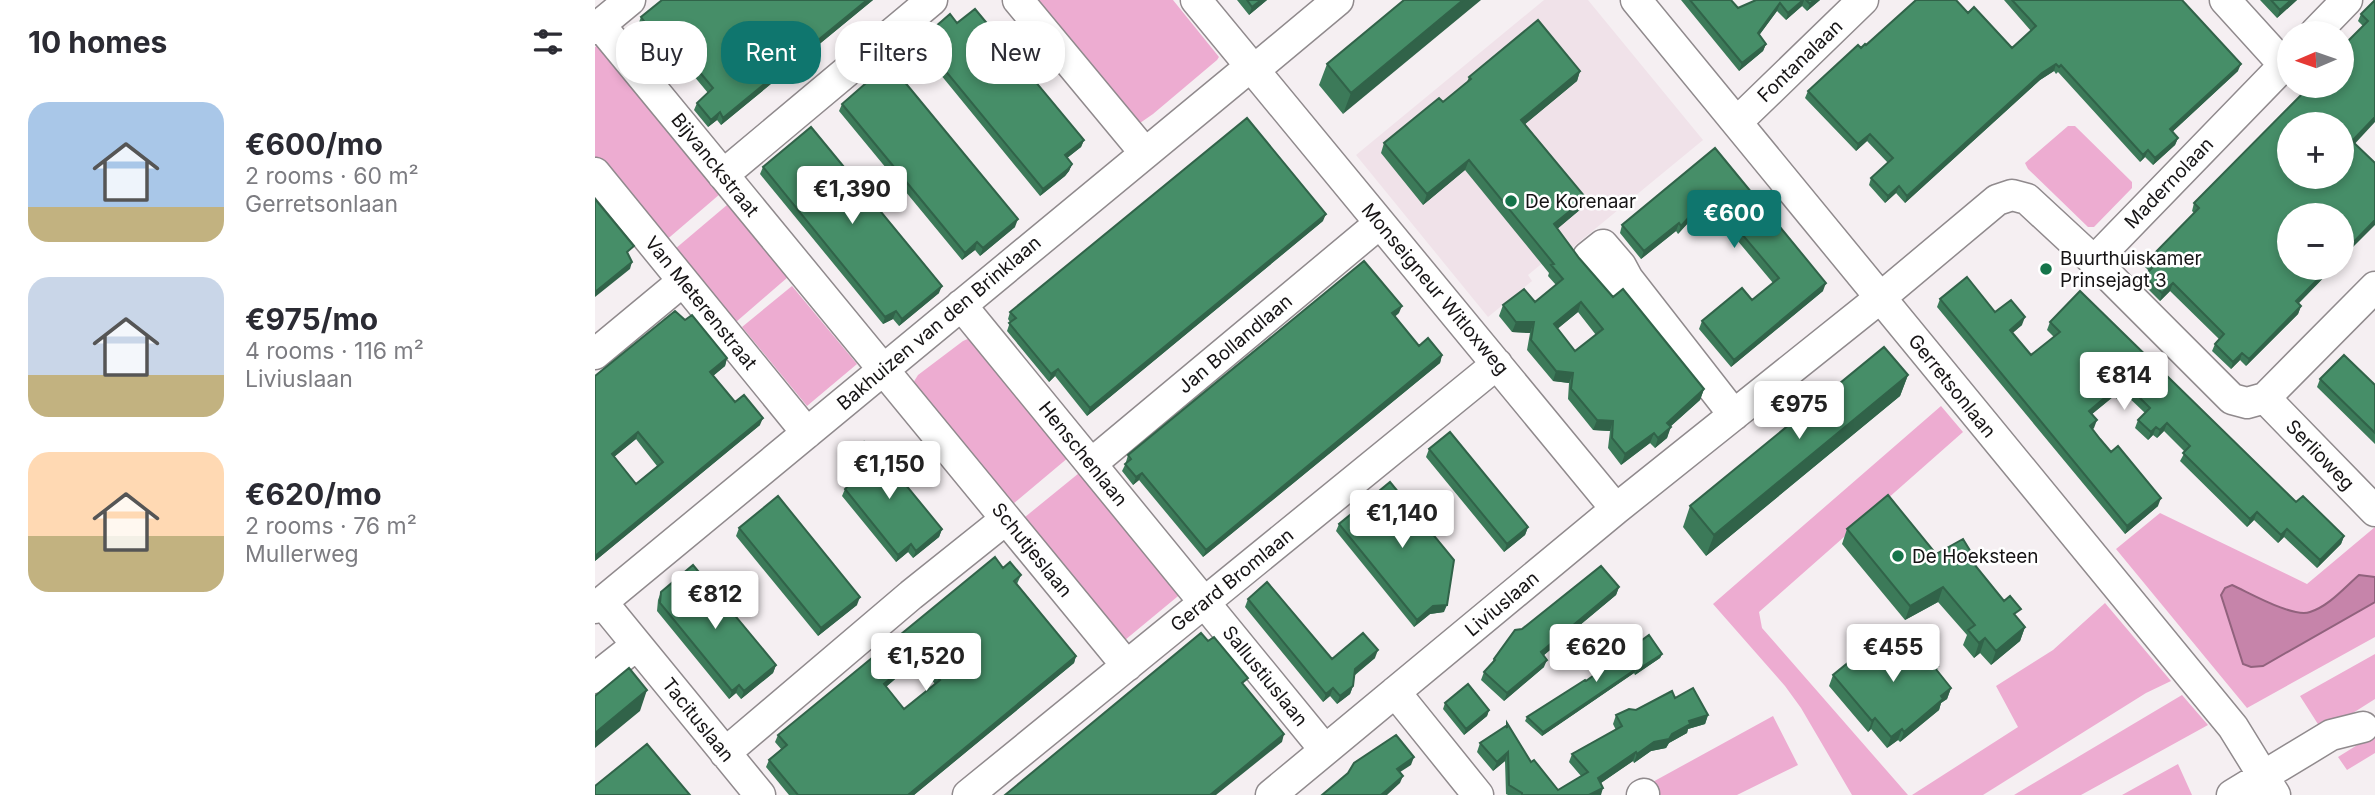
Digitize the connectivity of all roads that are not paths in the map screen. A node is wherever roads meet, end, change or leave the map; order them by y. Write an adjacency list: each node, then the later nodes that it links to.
1 (630, 0): 11 (street)
2 (932, 0): 18 (street)
3 (1018, 0): 16 (street)
4 (1196, 0): 13 (street, Monseigneur Witloxweg)
5 (1338, 0): 13 (street, Bakhuizen van den Brinklaan)
6 (1636, 0): 15 (street, Gerretsonlaan)
7 (1863, 0): 15 (street, Fontanalaan)
8 (2225, 0): 12 (street)
9 (2347, 0): 10 (street)
10 (2327, 21)
11 (598, 27): 18 (street, Bijvanckstraat)
12 (2277, 52)
13 (1252, 68): 16 (street, Bakhuizen van den Brinklaan); 19 (street, Monseigneur Witloxweg)
14 (2277, 72): 20 (street, Madernolaan)
15 (1737, 122): 24 (street, Gerretsonlaan)
16 (1145, 153): 25 (street, Bakhuizen van den Brinklaan)
17 (595, 173): 22 (street, Van Meterenstraat)
18 (723, 175): 28 (street, Bijvanckstraat)
19 (1380, 223): 27 (street, Monseigneur Witloxweg); 32 (street, Jan Bollandlaan)
20 (2094, 261): 24 (street); 29 (street)
21 (1628, 279): 30 (street)
22 (683, 281): 26 (street); 31 (street, Van Meterenstraat)
23 (2375, 287): 29 (street)
24 (1880, 298): 30 (street, Liviuslaan); 45 (street, Gerretsonlaan)
25 (961, 305): 28 (street, Bakhuizen van den Brinklaan); 32 (street, Henschenlaan)
26 (595, 354)
27 (1497, 364): 33 (street, Monseigneur Witloxweg); 36 (street, Gerard Bromlaan)
28 (883, 369): 31 (street, Bakhuizen van den Brinklaan); 35 (street, Schutjeslaan)
29 (2265, 398): 34 (street, Serlioweg)
30 (1734, 415): 33 (street, Liviuslaan)
31 (807, 433): 37 (street, Bakhuizen van den Brinklaan)
32 (1091, 464): 36 (street, Henschenlaan)
33 (1616, 509): 41 (street, Liviuslaan)
34 (2375, 511)
35 (1006, 519): 39 (street, Schutjeslaan); 44 (street)
36 (1204, 603): 39 (street, Gerard Bromlaan); 43 (street, Sallustiuslaan)
37 (598, 605): 38 (street, Tacituslaan)
38 (637, 645): 40 (street); 44 (street, Tacituslaan)
39 (1127, 666): 47 (street, Gerard Bromlaan)
40 (595, 678)
41 (1395, 692): 43 (street, Liviuslaan); 49 (street)
42 (2369, 723): 45 (street)
43 (1325, 750): 48 (street, Liviuslaan)
44 (725, 753): 46 (street, Tacituslaan)
45 (2267, 789): 50 (street)
46 (760, 795)
47 (968, 795)
48 (1271, 795)
49 (1478, 795)
50 (2232, 795)

